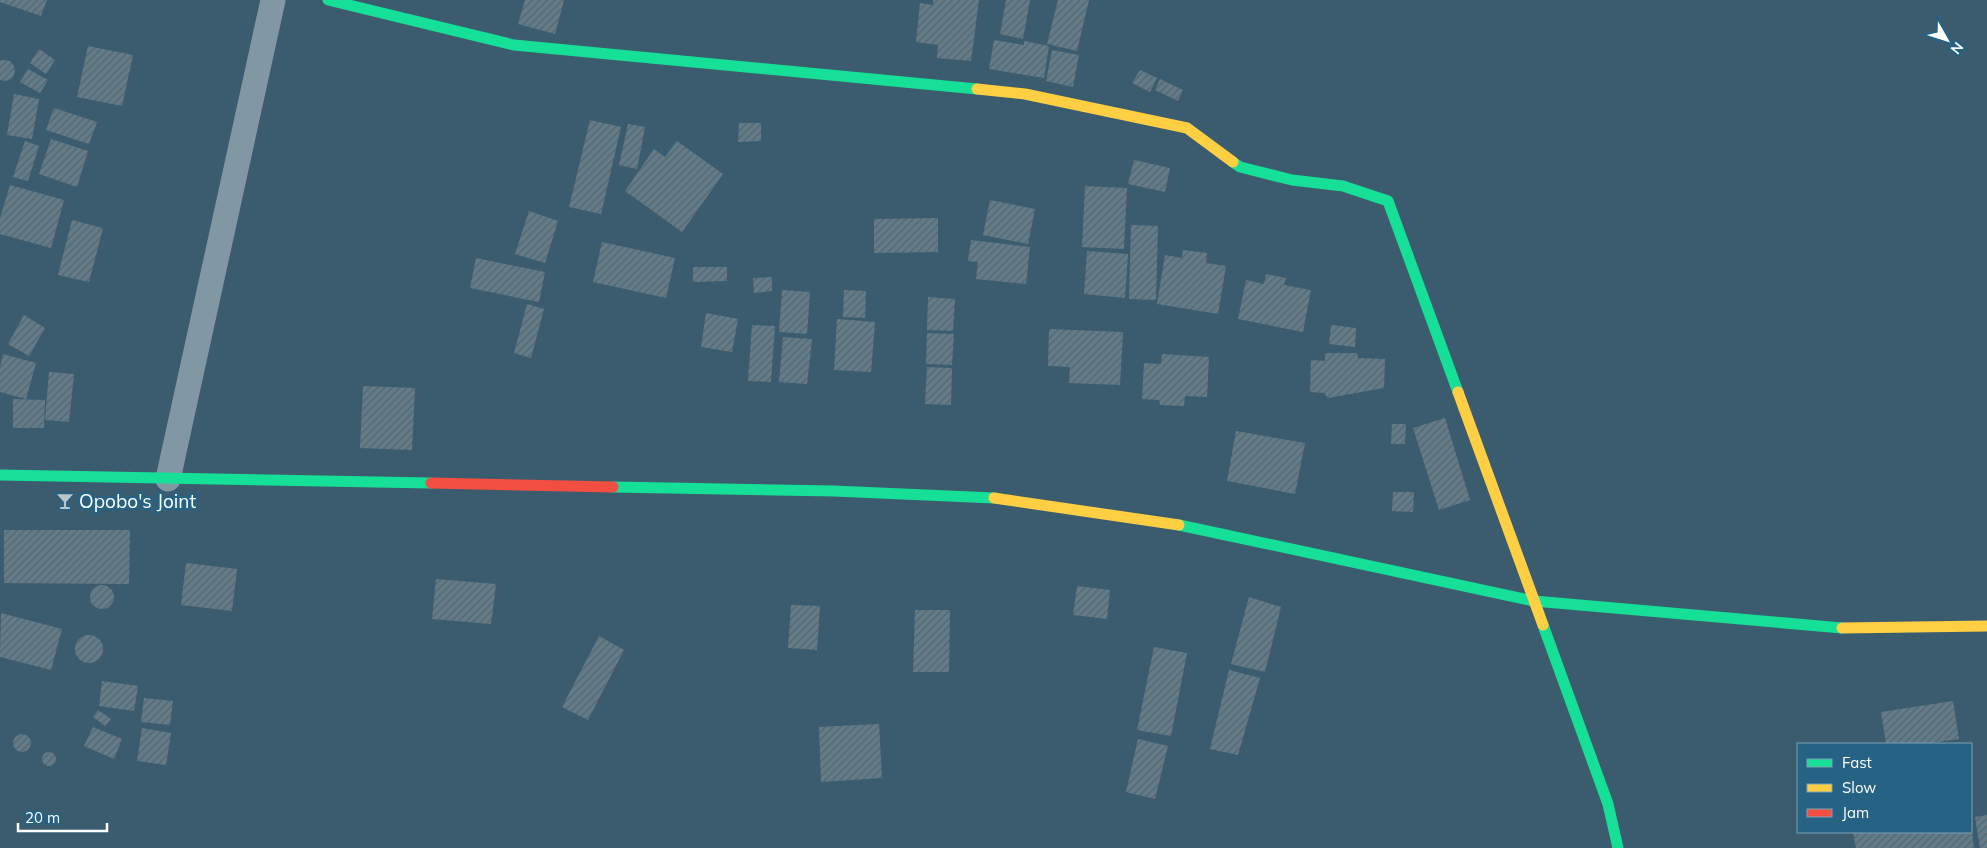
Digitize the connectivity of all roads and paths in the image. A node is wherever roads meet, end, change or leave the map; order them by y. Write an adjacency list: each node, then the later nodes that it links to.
1 (273, 0): 4 (street)
2 (328, 0): 5 (street)
3 (0, 474): 4 (street)
4 (168, 479): 5 (street)
5 (1534, 601): 6 (street); 7 (street)
6 (1987, 626)
7 (1618, 848)

